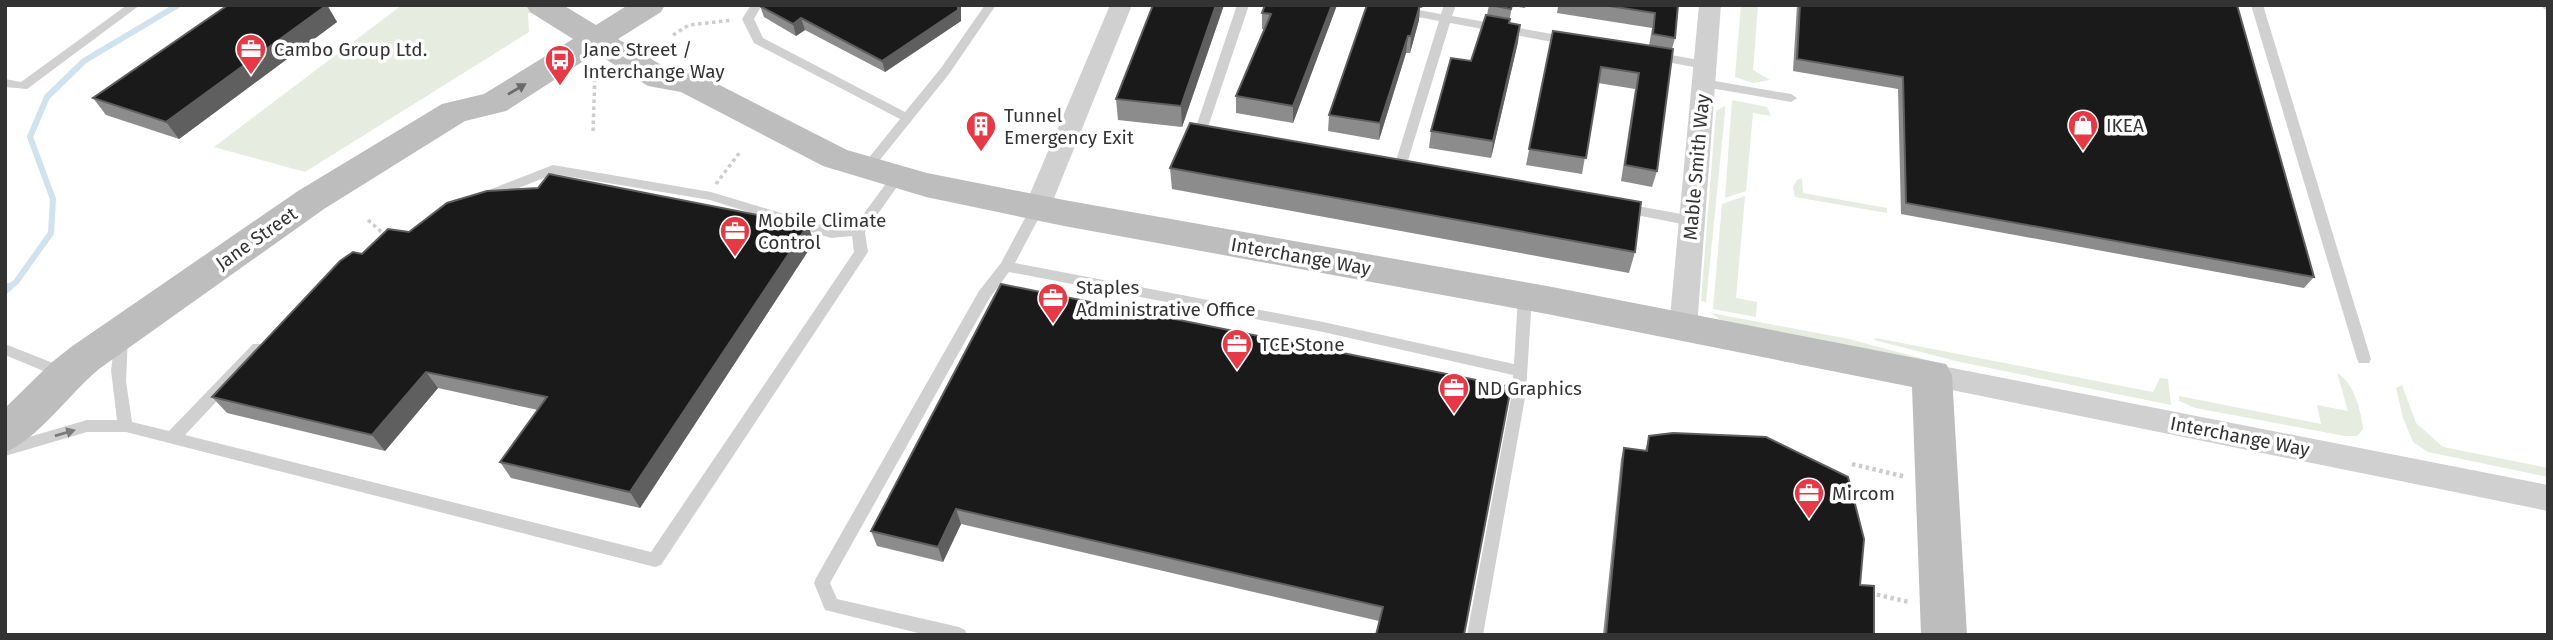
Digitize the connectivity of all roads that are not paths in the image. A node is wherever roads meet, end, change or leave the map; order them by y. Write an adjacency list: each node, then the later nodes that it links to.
1 (135, 5): 17 (lane)
2 (541, 5): 12 (street, Interchange Way)
3 (650, 5): 12 (street, Jane Street)
4 (757, 5): 19 (lane)
5 (991, 5): 19 (lane)
6 (1121, 5): 25 (street)
7 (1243, 5): 20 (lane)
8 (1370, 5): 13 (lane)
9 (1450, 5): 13 (lane)
10 (1710, 5): 16 (street, Mable Smith Way)
11 (2257, 5): 34 (lane)
12 (595, 18): 22 (street, Interchange Way); 31 (street, Jane Street)
13 (1446, 19): 14 (lane); 21 (lane)
14 (1582, 43)
15 (1636, 53): 16 (lane)
16 (1704, 74): 18 (lane); 26 (street, Mable Smith Way)
17 (5, 83)
18 (1791, 98)
19 (907, 118): 22 (lane)
20 (1228, 135)
21 (1400, 167)
22 (882, 172): 25 (street, Interchange Way); 27 (lane)
23 (478, 199): 27 (lane)
24 (1612, 206): 26 (lane)
25 (1037, 208): 28 (lane); 29 (street, Interchange Way)
26 (1692, 221): 30 (street, Mable Smith Way)
27 (859, 231): 41 (lane)
28 (1006, 266): 35 (lane); 45 (lane)
29 (1525, 296): 30 (street, Interchange Way); 35 (lane)
30 (1683, 328): 37 (street, Interchange Way)
31 (122, 332): 36 (street, Jane Street); 39 (lane)
32 (272, 334): 41 (lane)
33 (5, 349): 36 (lane)
34 (2364, 359)
35 (1520, 371): 46 (lane)
36 (65, 373): 38 (street, Jane Street); 40 (street, Jane Street)
37 (1932, 375): 43 (street, Interchange Way); 44 (street)
38 (5, 402)
39 (126, 426): 41 (lane); 42 (lane, one-way to 39)
40 (5, 435)
41 (172, 438)
42 (5, 450)
43 (2548, 498)
44 (1943, 622)
45 (959, 635)
46 (1475, 635)

